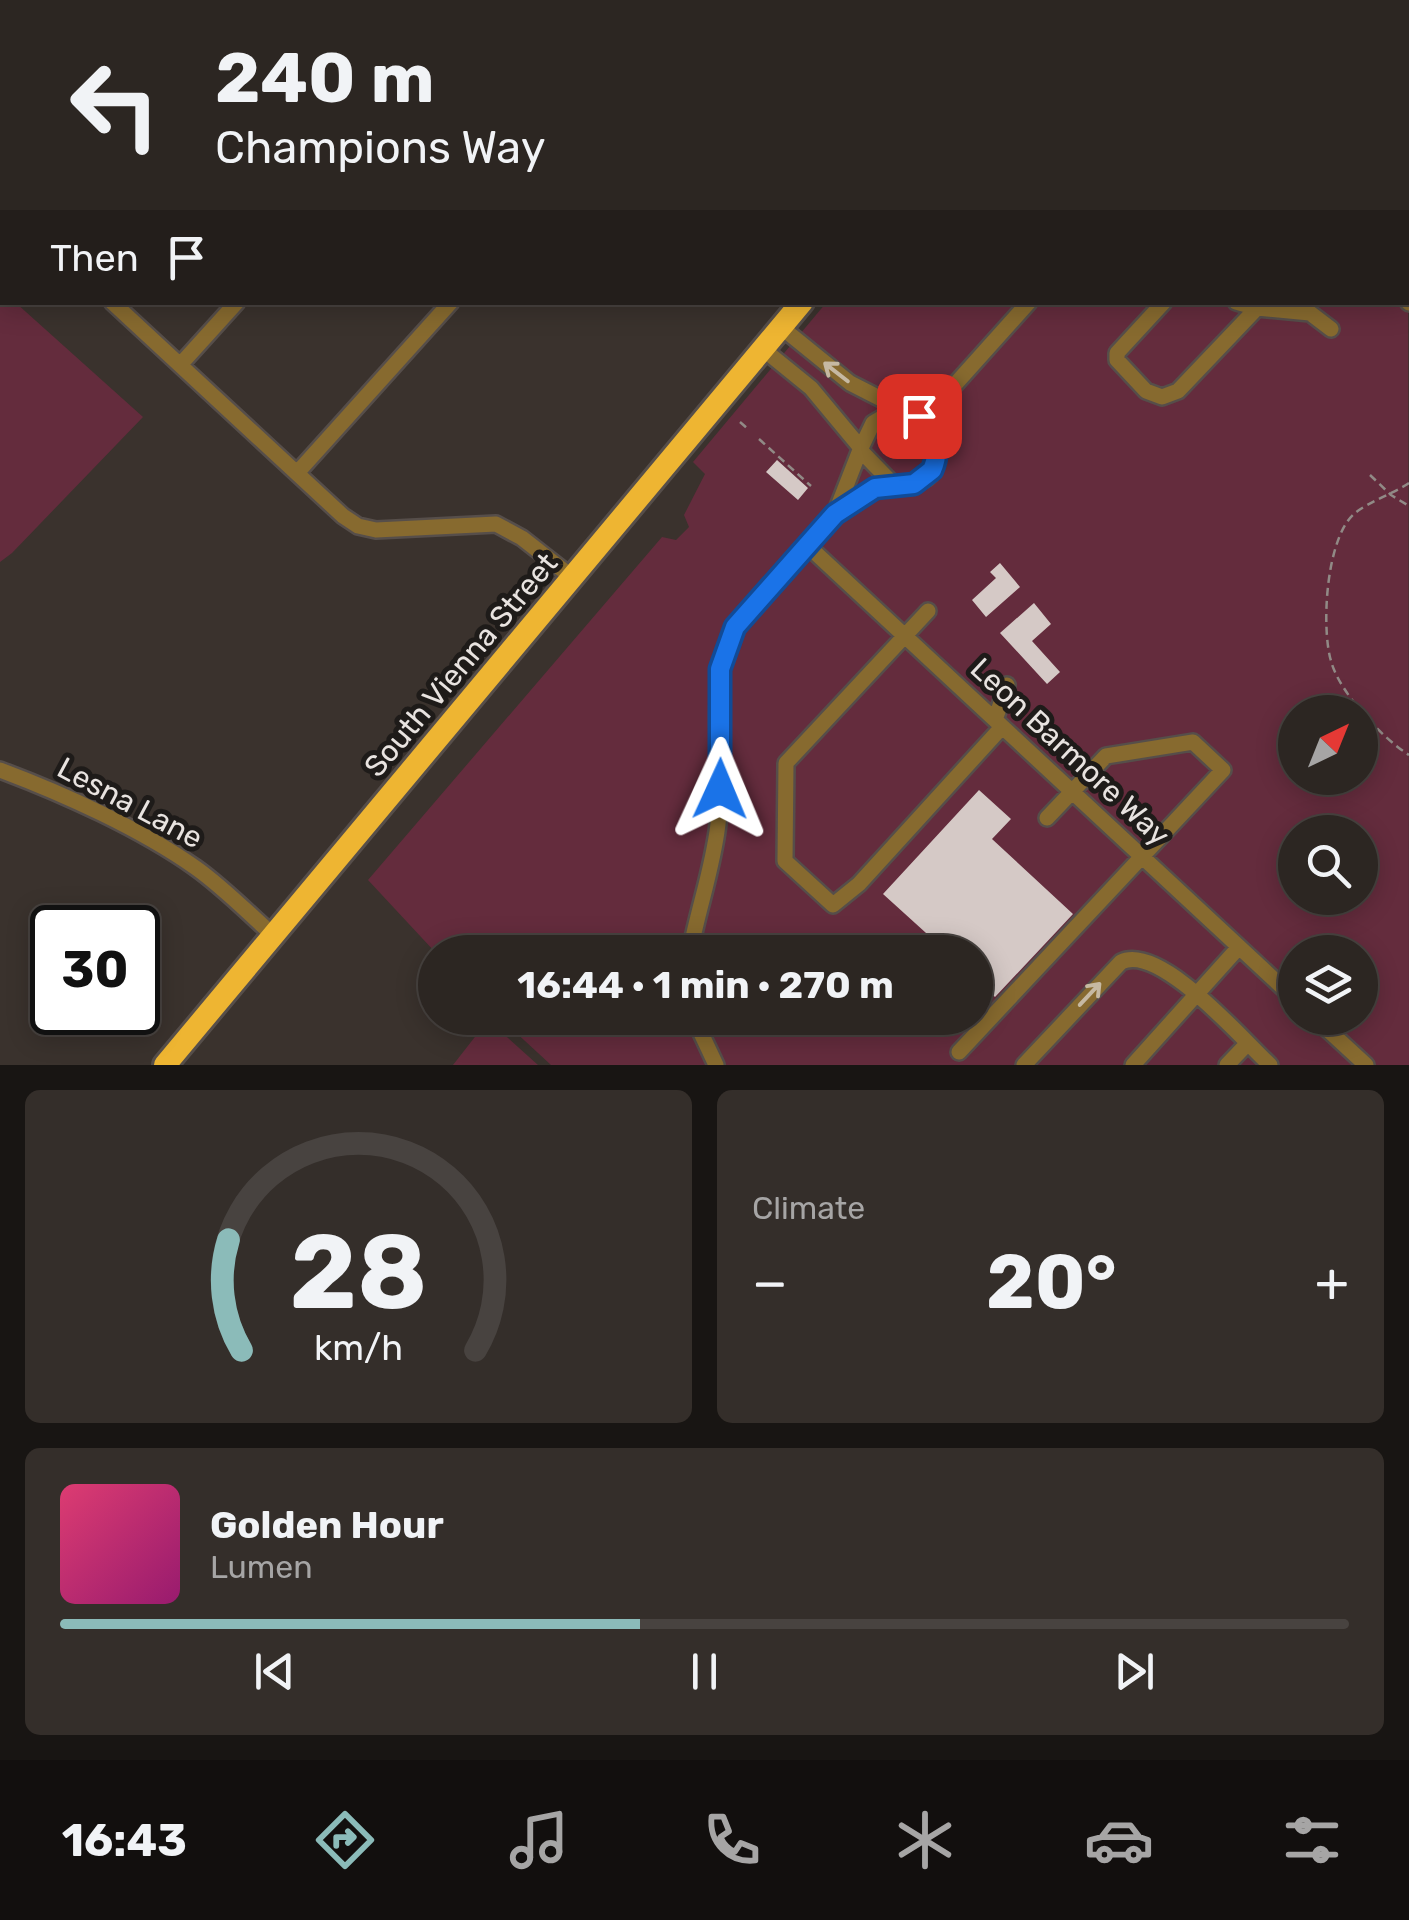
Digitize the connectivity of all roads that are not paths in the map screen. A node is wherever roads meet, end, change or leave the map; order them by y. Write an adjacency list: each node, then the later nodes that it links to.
1 (115, 305): 11 (street)
2 (234, 305): 11 (street)
3 (448, 305): 16 (street)
4 (799, 305): 8 (highway, South Vienna Street)
5 (1026, 305): 12 (street)
6 (1161, 305): 7 (street)
7 (1258, 306): 9 (street)
8 (781, 327): 10 (highway, South Vienna Street); 13 (street, one-way to 8)
9 (1331, 330)
10 (763, 349): 15 (street); 20 (highway, South Vienna Street)
11 (180, 366): 16 (street)
12 (951, 389): 13 (street); 14 (street)
13 (898, 407): 14 (street); 15 (street)
14 (937, 446): 17 (street)
15 (860, 449): 17 (street); 18 (street)
16 (297, 473): 20 (street)
17 (892, 484): 18 (street)
18 (835, 514): 19 (street)
19 (808, 545): 22 (street, Leon Barmore Way); 29 (street)
20 (573, 578): 30 (highway, South Vienna Street)
21 (928, 611): 22 (street)
22 (905, 636): 24 (street, Leon Barmore Way); 24 (street)
23 (1007, 685): 24 (street)
24 (999, 723): 26 (street, Leon Barmore Way)
25 (0, 770): 30 (street, Lesna Lane)
26 (1072, 792): 27 (street); 28 (street, Leon Barmore Way); 28 (street)
27 (1048, 818)
28 (1142, 856): 31 (street, Leon Barmore Way); 37 (street)
29 (694, 935)
30 (273, 936): 38 (highway, South Vienna Street)
31 (1239, 946): 32 (street, Leon Barmore Way); 33 (street)
32 (1278, 982)
33 (1196, 995): 36 (street); 40 (street, one-way to 33); 41 (street)
34 (702, 1035): 39 (street)
35 (1333, 1035): 44 (street)
36 (1247, 1044): 42 (street); 43 (street)
37 (959, 1052)
38 (164, 1065)
39 (716, 1065)
40 (1024, 1065)
41 (1133, 1065)
42 (1228, 1065)
43 (1270, 1065)
44 (1366, 1065)

